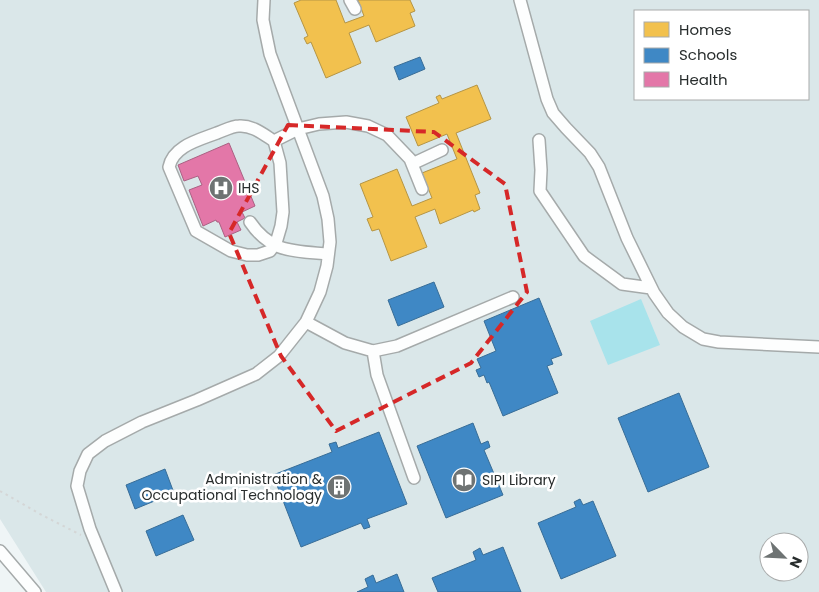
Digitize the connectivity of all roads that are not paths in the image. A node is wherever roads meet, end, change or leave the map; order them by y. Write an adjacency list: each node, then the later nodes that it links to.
1 (264, 0): 3 (street)
2 (520, 0): 12 (street)
3 (298, 129): 4 (street); 7 (street); 11 (street)
4 (274, 140): 10 (street); 10 (street)
5 (539, 140): 12 (street)
6 (442, 150): 7 (street)
7 (412, 164): 8 (street)
8 (422, 189)
9 (250, 222): 10 (street)
10 (274, 245): 11 (street)
11 (328, 254): 14 (street)
12 (651, 288): 15 (street)
13 (513, 297): 16 (street)
14 (306, 322): 16 (street); 20 (street)
15 (819, 347)
16 (373, 352): 17 (street)
17 (414, 478)
18 (0, 551): 19 (street)
19 (35, 592)
20 (116, 592)

